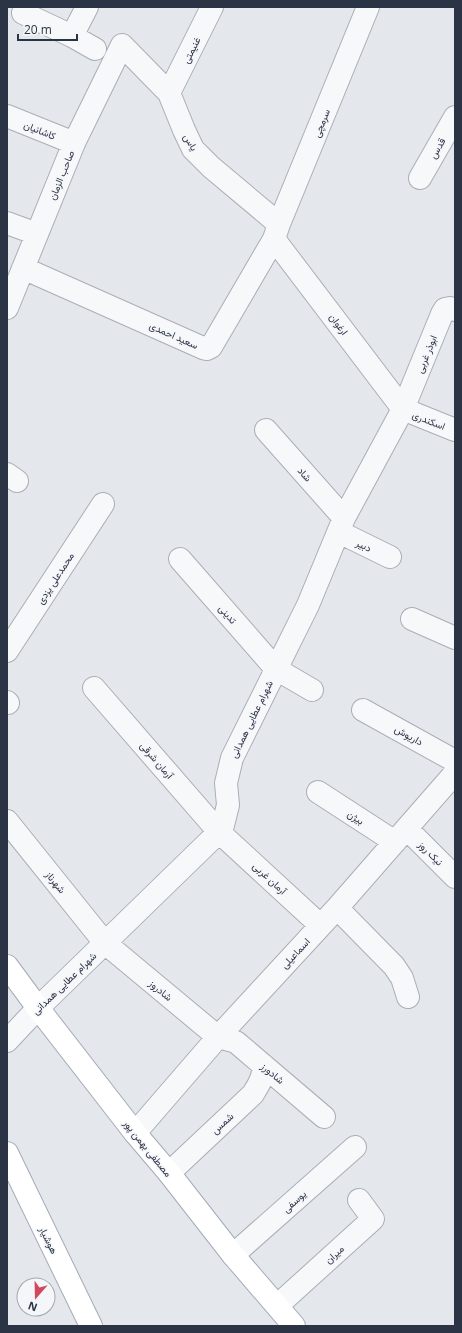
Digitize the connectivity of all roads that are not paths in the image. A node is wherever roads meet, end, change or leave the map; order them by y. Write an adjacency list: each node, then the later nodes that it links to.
1 (87, 7): 5 (street)
2 (212, 7): 8 (street, غنیمتی)
3 (368, 7): 14 (street, سرمچی)
4 (23, 13): 5 (street)
5 (72, 36): 7 (street)
6 (122, 45): 8 (street, یاس); 11 (street, صاحب الزمان)
7 (95, 49)
8 (169, 93): 14 (street, یاس)
9 (7, 116): 11 (street, کاشانیان)
10 (455, 117): 12 (street, قدس)
11 (74, 143): 15 (street, صاحب الزمان)
12 (420, 178)
13 (7, 223): 15 (street)
14 (276, 232): 16 (street, سعید احمدی); 19 (street, ارغوان)
15 (37, 234): 16 (street, صاحب الزمان)
16 (23, 268): 17 (street, صاحب الزمان)
17 (7, 308)
18 (455, 310): 19 (street, ابوذر غربی)
19 (403, 409): 21 (street, اسکندری); 23 (street, شهرام عطایی همدانی)
20 (266, 430): 23 (street, شاد)
21 (455, 430)
22 (103, 504): 28 (street, محمدعلی یزدی)
23 (342, 525): 24 (street, دبیر); 29 (street, شهرام عطایی همدانی)
24 (390, 557)
25 (180, 559): 29 (street, تدینی)
26 (412, 619): 27 (street)
27 (455, 638)
28 (7, 650)
29 (276, 669): 31 (street, تدینی); 37 (street, شهرام عطایی همدانی)
30 (94, 688): 37 (street, آرمان شرقی)
31 (312, 690)
32 (363, 710): 33 (street, داریوش)
33 (455, 761)
34 (455, 772): 38 (street, اسماعیلی)
35 (318, 792): 38 (street, بیژن)
36 (7, 821): 42 (street, شهرناز)
37 (219, 832): 41 (street, آرمان غربی); 42 (street, شهرام عطایی همدانی)
38 (401, 836): 39 (street, نیک روز); 40 (street, اسماعیلی)
39 (455, 877)
40 (337, 908): 41 (street, اسماعیلی); 44 (street)
41 (320, 926): 46 (street, اسماعیلی)
42 (105, 943): 45 (street, شهرام عطایی همدانی); 46 (street, شادروز)
43 (7, 966): 45 (main road, مصطفی بهمن پور)
44 (408, 997)
45 (38, 1008): 47 (street, شهرام عطایی همدانی); 50 (main road, مصطفی بهمن پور)
46 (218, 1036): 48 (street, شادورز); 50 (street, اسماعیلی)
47 (7, 1041)
48 (264, 1065): 49 (street, شادورز); 53 (street, شمس)
49 (324, 1117)
50 (135, 1133): 53 (main road, مصطفی بهمن پور)
51 (355, 1147): 55 (street, یوسفی)
52 (7, 1153): 57 (main road, هوشیار)
53 (168, 1173): 55 (main road, مصطفی بهمن پور)
54 (359, 1200): 56 (street, میران)
55 (233, 1255): 56 (main road, مصطفی بهمن پور)
56 (278, 1305): 58 (main road, مصطفی بهمن پور)
57 (92, 1326)
58 (294, 1326)

